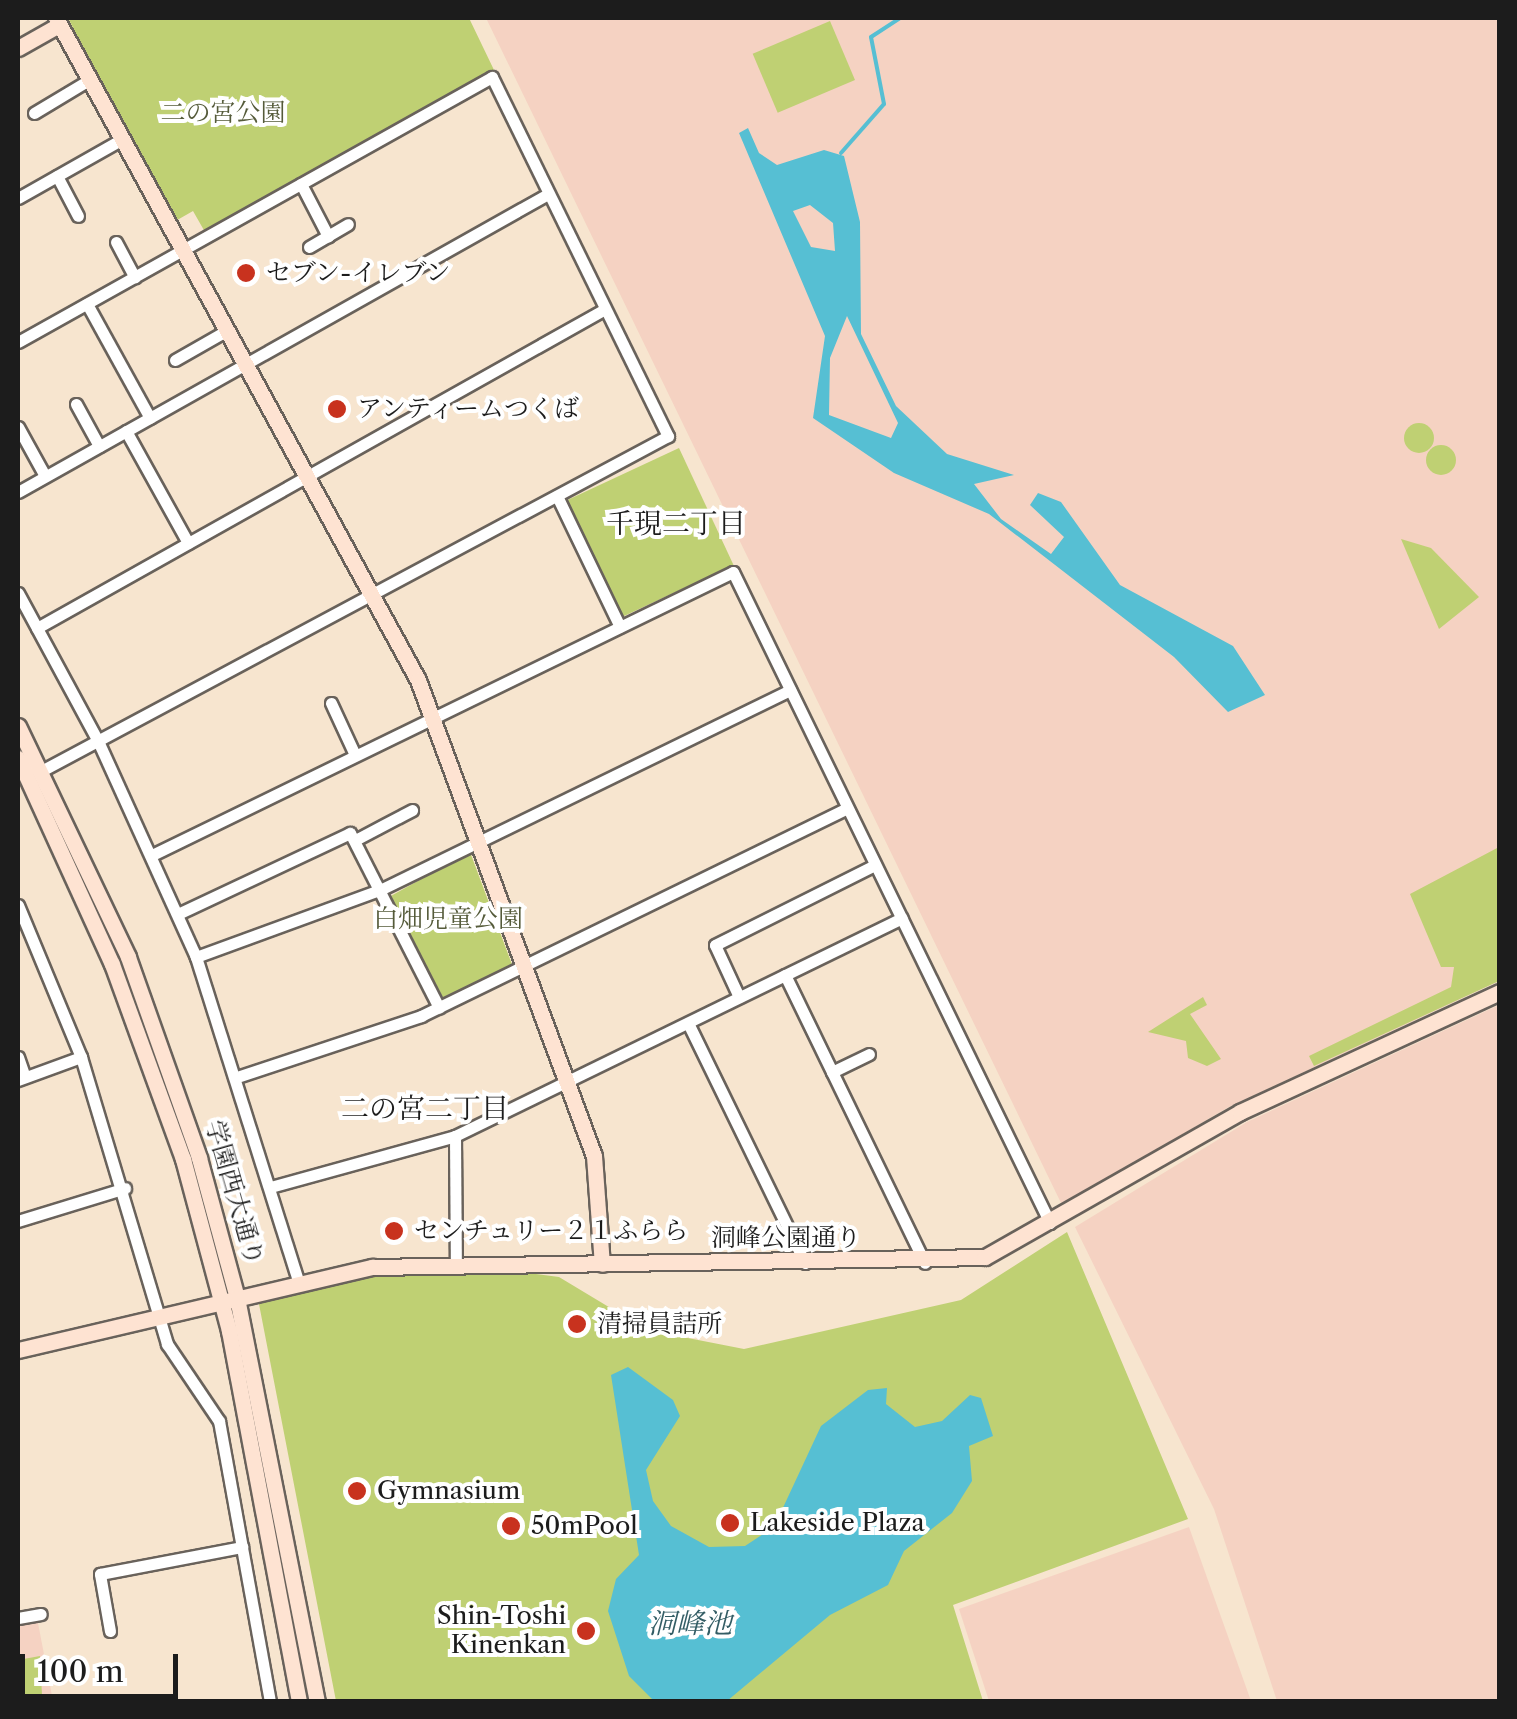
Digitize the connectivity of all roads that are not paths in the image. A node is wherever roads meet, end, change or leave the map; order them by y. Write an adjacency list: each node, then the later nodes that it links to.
1 (56, 22): 2 (street); 3 (street)
2 (18, 48)
3 (84, 83): 4 (street); 5 (street)
4 (34, 113)
5 (117, 142): 6 (street); 15 (street)
6 (56, 176): 9 (street); 10 (street)
7 (301, 184): 8 (street); 12 (street); 15 (street)
8 (548, 194): 18 (street); 22 (street)
9 (18, 198)
10 (78, 216)
11 (348, 224): 12 (street)
12 (328, 236): 14 (street)
13 (116, 242): 16 (street)
14 (309, 248)
15 (179, 252): 16 (street); 19 (street)
16 (135, 277): 17 (street)
17 (87, 304): 20 (street); 24 (street)
18 (605, 309): 29 (street); 31 (street)
19 (224, 332): 21 (street); 22 (street)
20 (18, 342)
21 (175, 360)
22 (242, 366): 24 (street); 29 (street)
23 (76, 404): 27 (street)
24 (150, 418): 26 (street)
25 (18, 427): 28 (street)
26 (126, 431): 27 (street); 32 (street)
27 (99, 446): 28 (street)
28 (46, 476): 30 (street)
29 (306, 477): 32 (street); 34 (street)
30 (18, 492)
31 (557, 496): 34 (street); 35 (street)
32 (188, 543): 36 (street)
33 (18, 593): 36 (street)
34 (372, 595): 39 (street); 41 (street)
35 (620, 627): 37 (street); 39 (street)
36 (37, 628): 41 (street)
37 (790, 690): 45 (street); 48 (street)
38 (331, 704): 42 (street)
39 (432, 718): 42 (street); 48 (street)
40 (18, 726): 44 (street, 学園西大通り)
41 (98, 741): 44 (street); 49 (street)
42 (355, 755): 49 (street)
43 (18, 758): 44 (street, 学園西大通り)
44 (29, 778): 80 (street, 学園西大通り)
45 (846, 809): 50 (street); 57 (street)
46 (412, 810): 47 (street)
47 (360, 838): 51 (street); 53 (street)
48 (478, 842): 51 (street); 57 (street)
49 (152, 854): 53 (street)
50 (875, 865): 54 (street); 60 (street)
51 (382, 889): 56 (street); 61 (street)
52 (18, 905): 55 (street)
53 (178, 914): 56 (street)
54 (902, 918): 58 (street); 74 (street)
55 (24, 934): 64 (street)
56 (196, 957): 67 (street)
57 (525, 967): 61 (street); 69 (street)
58 (784, 975): 60 (street); 66 (street)
59 (1500, 992): 74 (street, 洞峰公園通り)
60 (738, 998): 62 (street)
61 (438, 1008): 67 (street)
62 (688, 1023): 69 (street); 77 (street)
63 (869, 1054): 66 (street)
64 (81, 1057): 68 (street); 72 (street)
65 (18, 1058): 68 (street)
66 (832, 1072): 75 (street)
67 (240, 1076): 71 (street)
68 (21, 1079)
69 (568, 1081): 70 (street); 76 (street)
70 (454, 1136): 71 (street); 78 (street)
71 (274, 1186): 79 (street)
72 (125, 1188): 73 (street); 81 (street)
73 (18, 1221)
74 (1050, 1223): 75 (street, 洞峰公園通り)
75 (925, 1262): 77 (street, 洞峰公園通り)
76 (602, 1264): 77 (street, 洞峰公園通り); 78 (street, 洞峰公園通り)
77 (806, 1264)
78 (456, 1265): 79 (street, 洞峰公園通り)
79 (299, 1283): 80 (street, 洞峰公園通り)
80 (230, 1300): 81 (street, 洞峰公園通り); 88 (street, 学園西大通り); 89 (street, 学園西大通り)
81 (160, 1316): 82 (street, 洞峰公園通り); 83 (street)
82 (18, 1350)
83 (242, 1547): 86 (street); 87 (street)
84 (41, 1614): 85 (street)
85 (18, 1618)
86 (110, 1631)
87 (270, 1702)
88 (299, 1702)
89 (317, 1702)

